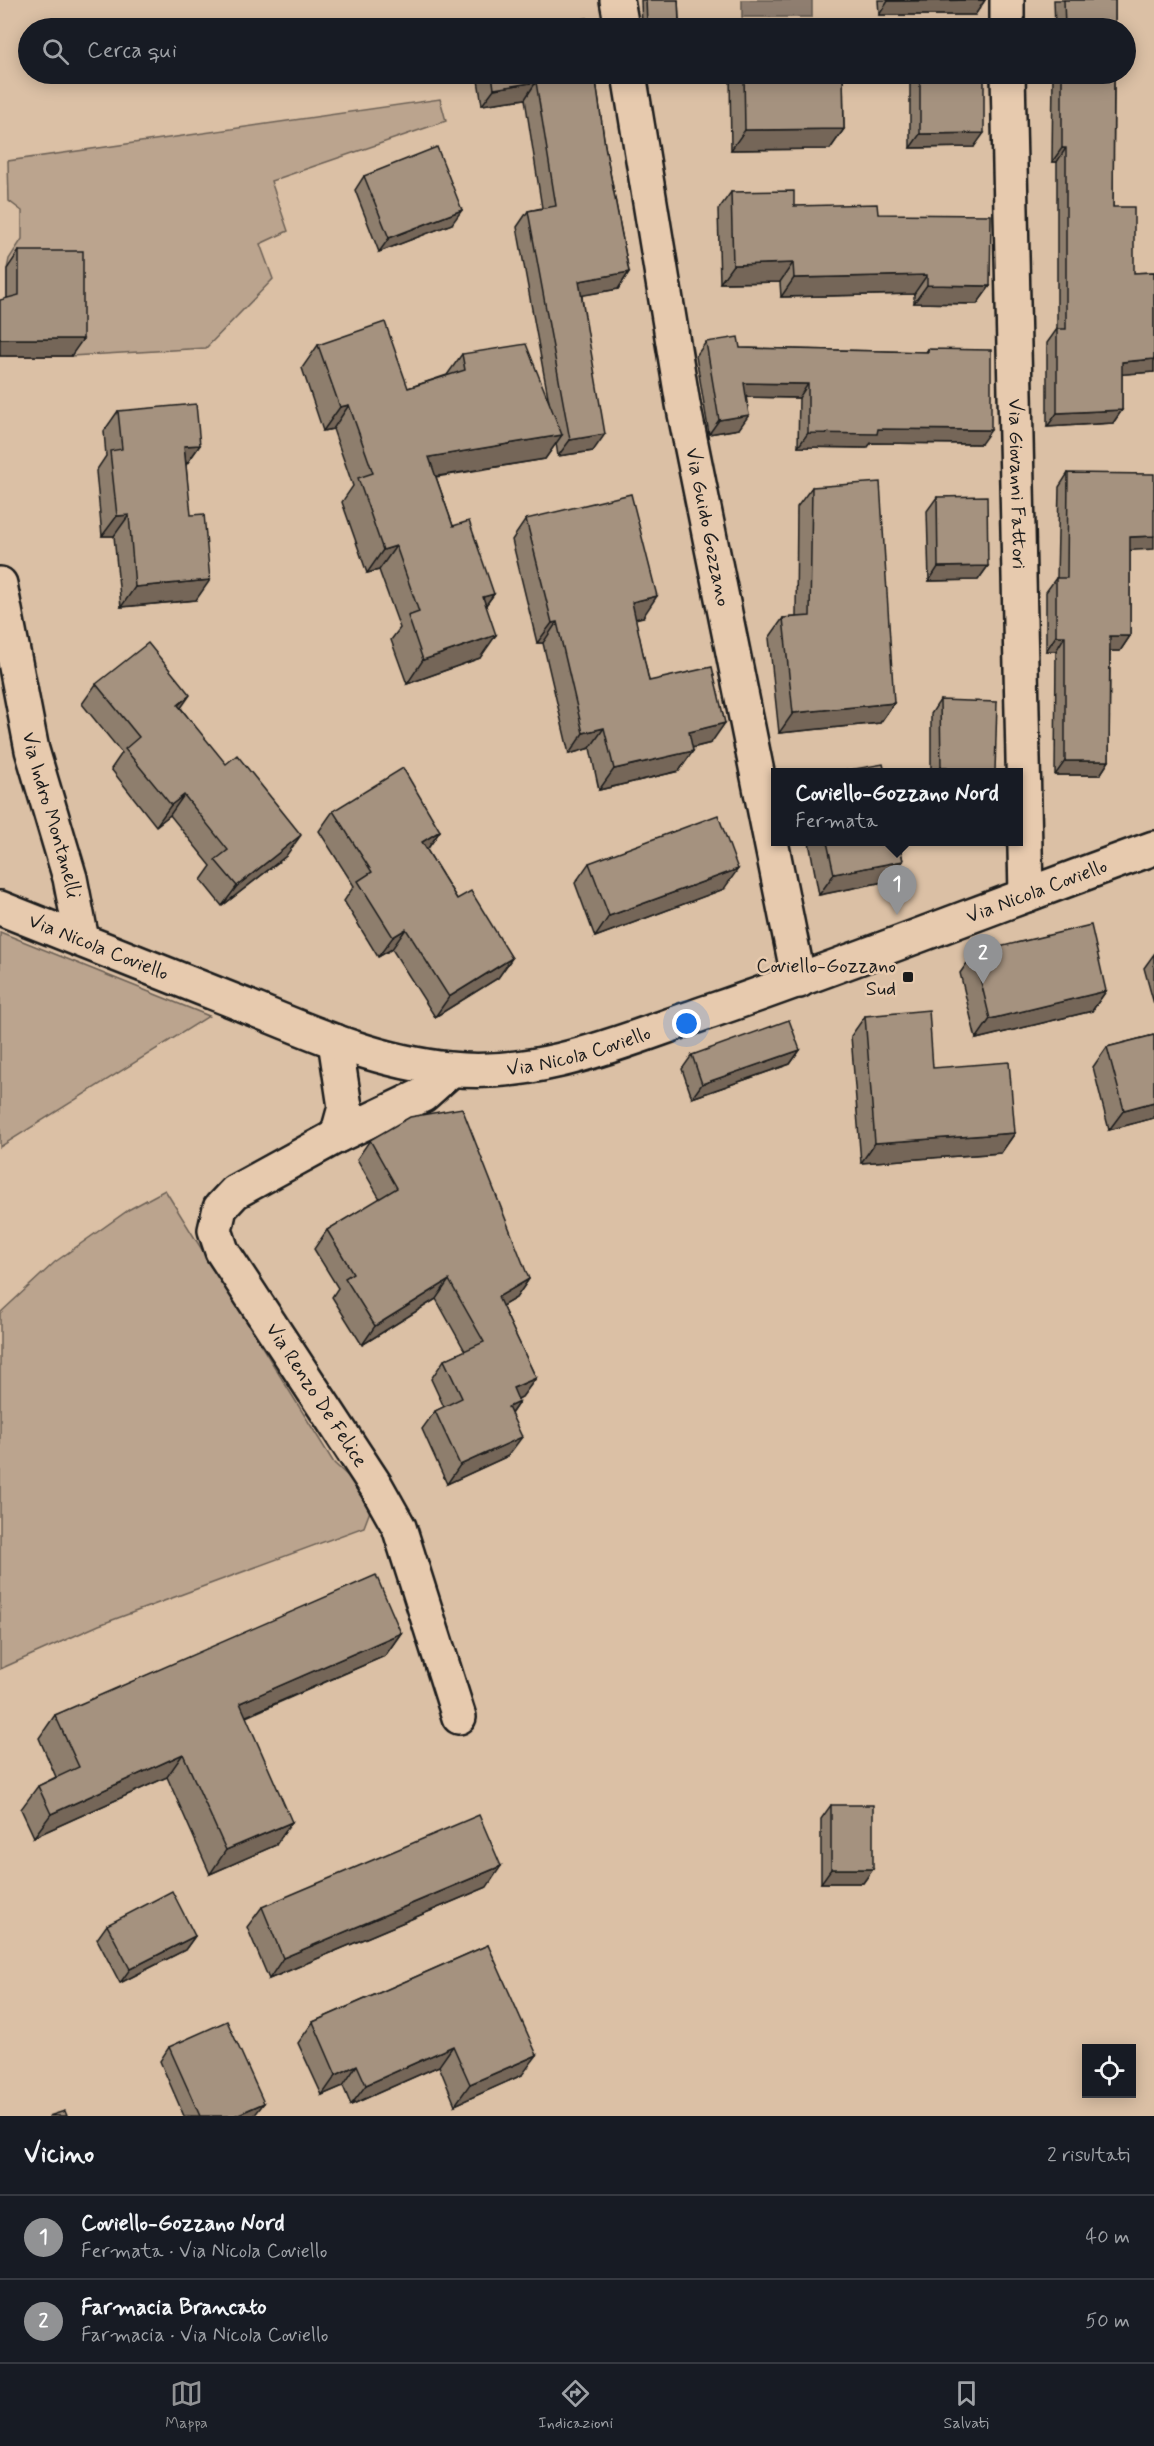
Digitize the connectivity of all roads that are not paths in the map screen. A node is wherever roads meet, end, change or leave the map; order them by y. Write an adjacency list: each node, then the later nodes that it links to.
1 (617, 0): 3 (street)
2 (1007, 0): 4 (street)
3 (620, 18)
4 (1007, 18)
5 (631, 84): 8 (street, Via Guido Gozzano)
6 (1008, 84): 11 (street, Via Giovanni Fattori)
7 (0, 584): 13 (street, Via Indro Montanelli)
8 (771, 842)
9 (772, 846): 14 (street, Via Guido Gozzano)
10 (1154, 848): 11 (street, Via Nicola Coviello)
11 (1026, 895): 14 (street, Via Nicola Coviello)
12 (0, 908): 13 (street, Via Nicola Coviello)
13 (82, 940): 15 (street, Via Nicola Coviello)
14 (799, 981): 16 (street, Via Nicola Coviello)
15 (335, 1041): 16 (street, Via Nicola Coviello); 17 (street)
16 (451, 1070): 17 (street, Via Renzo De Felice)
17 (337, 1136): 18 (street, Via Renzo De Felice)
18 (459, 1717)

